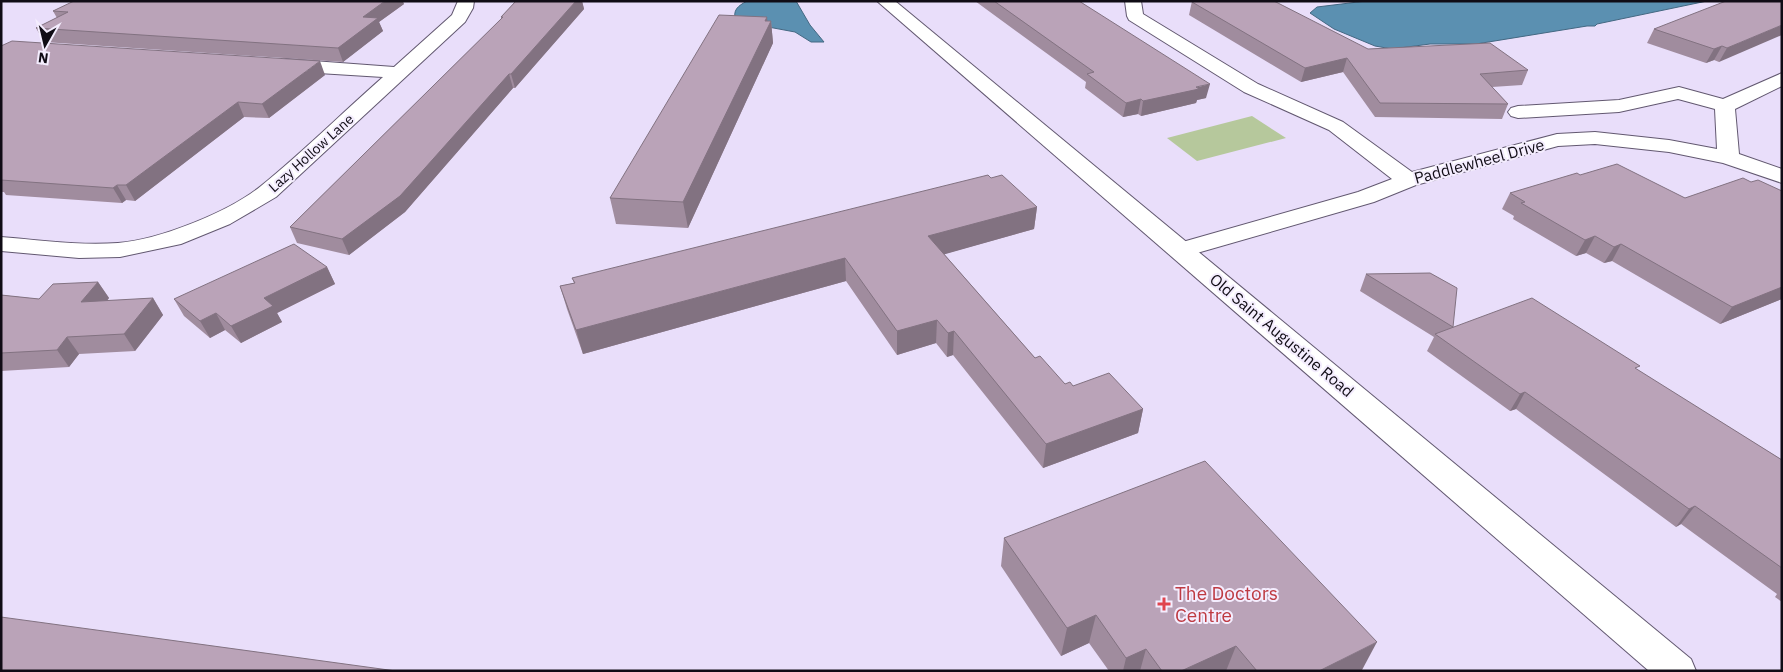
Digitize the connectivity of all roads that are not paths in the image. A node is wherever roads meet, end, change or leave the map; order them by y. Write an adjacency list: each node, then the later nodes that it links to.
1 (466, 1): 5 (street, Lazy Hollow Lane)
2 (885, 1): 13 (street, Old Saint Augustine Road)
3 (1133, 1): 11 (street)
4 (270, 64): 5 (street)
5 (400, 73): 12 (street, Lazy Hollow Lane)
6 (1782, 79): 7 (street)
7 (1725, 106): 8 (street); 9 (street)
8 (1518, 112)
9 (1728, 158): 10 (street, Paddlewheel Drive); 11 (street, Paddlewheel Drive)
10 (1782, 176)
11 (1408, 180): 13 (street, Paddlewheel Drive)
12 (1, 244)
13 (1181, 250): 14 (street, Old Saint Augustine Road)
14 (1677, 671)

